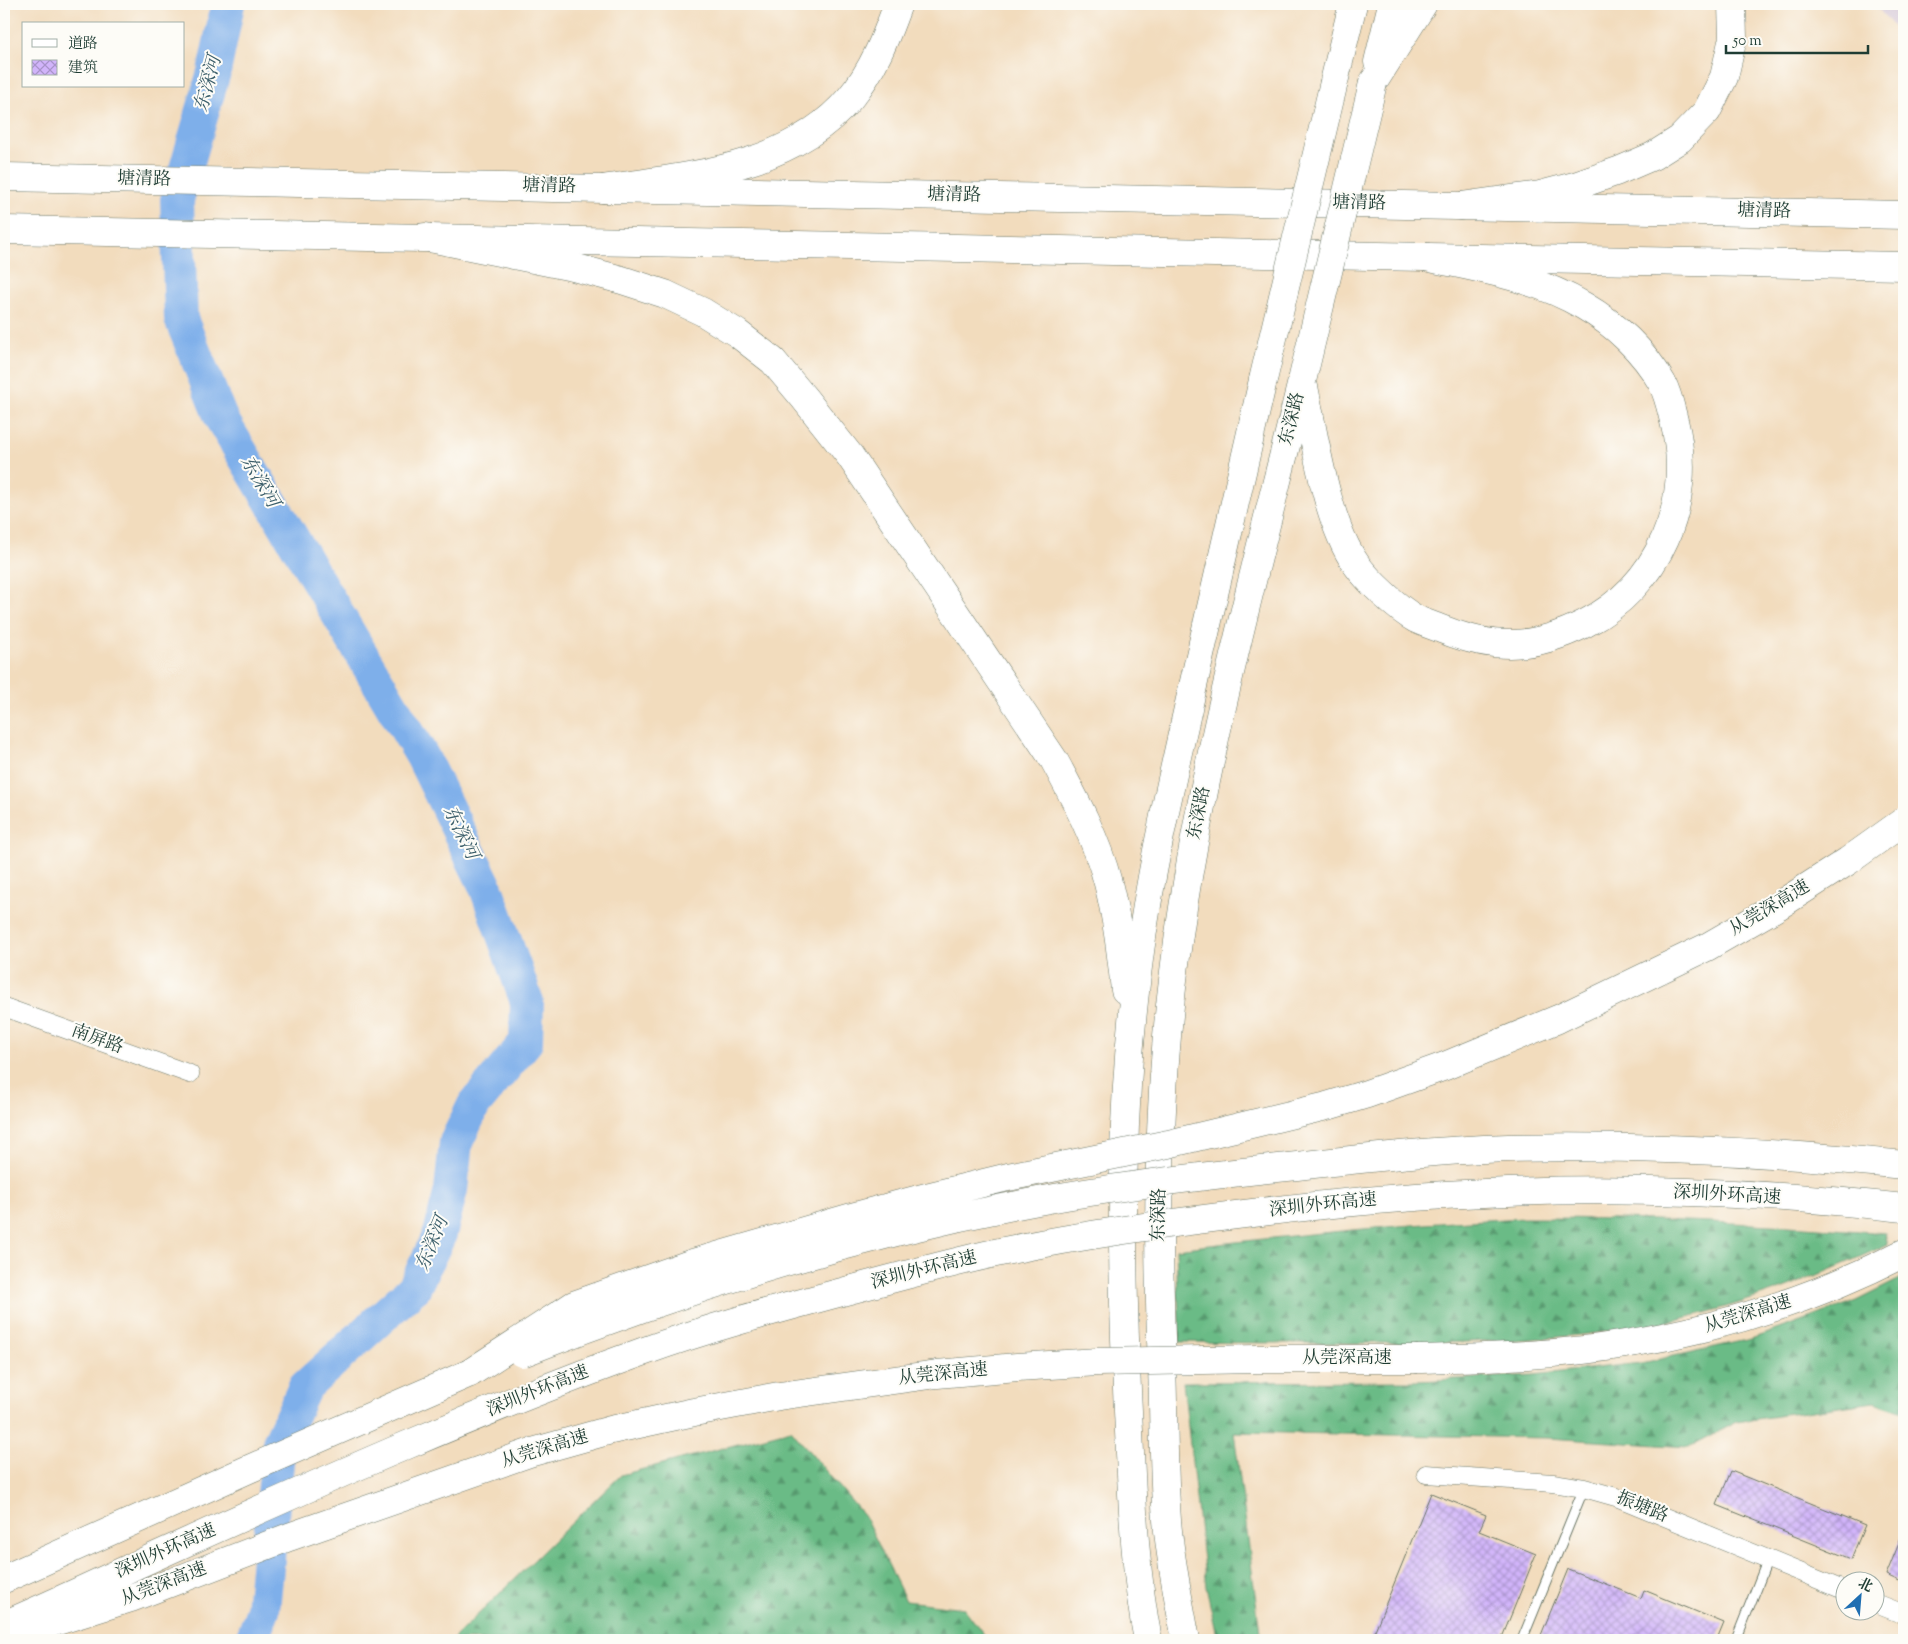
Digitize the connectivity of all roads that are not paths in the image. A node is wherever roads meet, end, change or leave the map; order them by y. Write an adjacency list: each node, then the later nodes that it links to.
1 (898, 4): 8 (main road)
2 (1353, 4): 18 (main road, 东深路, bridge)
3 (1392, 4): 6 (main road, 东深路)
4 (1423, 4): 6 (main road)
5 (1732, 4): 9 (main road)
6 (1373, 83): 15 (main road, 东深路, bridge)
7 (4, 177): 8 (main road, 塘清路)
8 (603, 189): 9 (main road, 塘清路)
9 (1461, 206): 10 (main road, 塘清路)
10 (1904, 215)
11 (4, 230): 12 (main road)
12 (425, 237): 13 (main road); 18 (main road)
13 (1426, 257): 14 (main road); 15 (main road)
14 (1904, 266)
15 (1302, 380): 34 (main road, 东深路)
16 (1904, 821): 23 (main road, 从莞深高速, bridge)
17 (4, 1007): 19 (street, 南屏路)
18 (1131, 1043): 33 (main road, 东深路)
19 (190, 1074)
20 (1904, 1165): 23 (main road, bridge)
21 (1904, 1208): 31 (main road, 深圳外环高速, bridge)
22 (1904, 1253): 32 (main road, 从莞深高速, bridge)
23 (470, 1373): 27 (main road)
24 (1426, 1474): 25 (street, 振塘路)
25 (1584, 1488): 26 (street, 振塘路); 35 (lane)
26 (1768, 1559): 28 (street, 振塘路); 36 (lane)
27 (4, 1579)
28 (1836, 1586)
29 (1886, 1607): 30 (street)
30 (1904, 1614)
31 (4, 1625)
32 (4, 1638)
33 (1148, 1640)
34 (1186, 1640)
35 (1522, 1640)
36 (1736, 1640)

